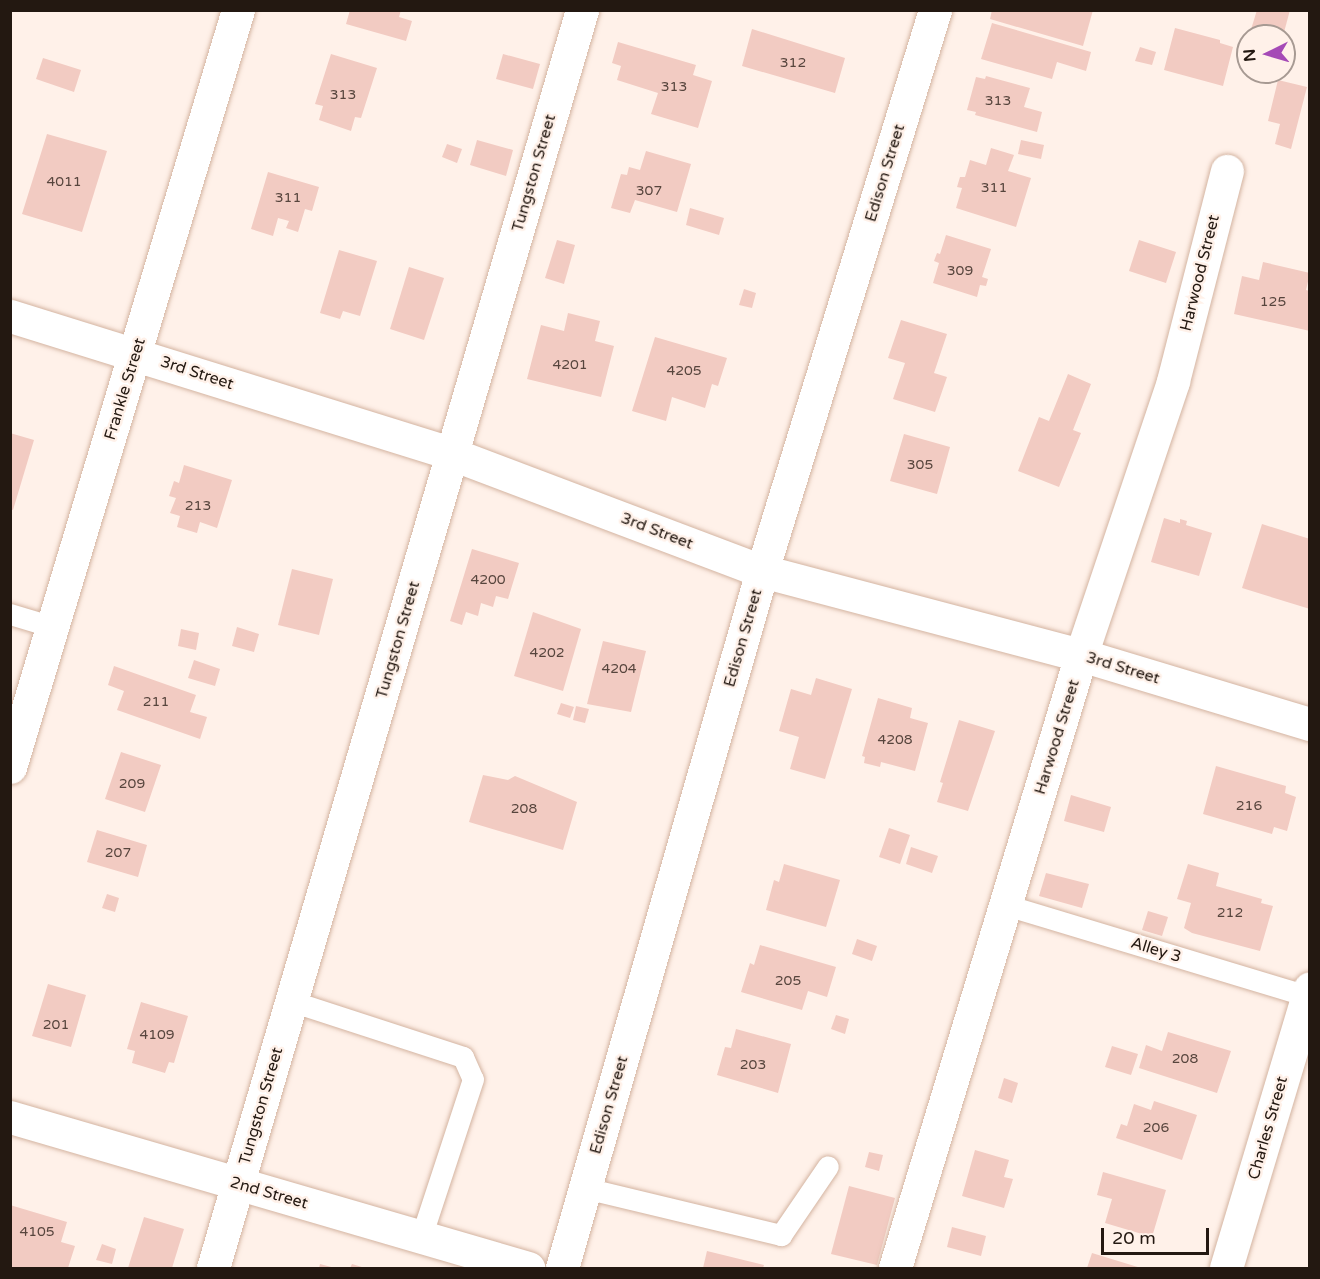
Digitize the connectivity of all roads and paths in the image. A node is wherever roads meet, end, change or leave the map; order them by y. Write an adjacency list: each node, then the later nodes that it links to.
1 (238, 10): 6 (street, Frankle Street)
2 (582, 10): 7 (street, Tungston Street)
3 (935, 10): 8 (street, Edison Street)
4 (1227, 171): 11 (street, Harwood Street)
5 (10, 316): 6 (street, 3rd Street)
6 (135, 353): 7 (street, 3rd Street); 10 (street, Frankle Street)
7 (452, 454): 8 (street, 3rd Street); 16 (street, Tungston Street)
8 (762, 571): 11 (street, 3rd Street); 20 (street, Edison Street)
9 (10, 614): 10 (lane)
10 (52, 627): 13 (street, Frankle Street)
11 (1082, 656): 12 (street, 3rd Street); 14 (street, Harwood Street)
12 (1310, 724)
13 (10, 767)
14 (1006, 905): 15 (lane, Alley 3); 25 (street, Harwood Street)
15 (1308, 992): 26 (street, Charles Street)
16 (291, 1001): 19 (street, Tungston Street); 21 (lane)
17 (10, 1117): 19 (street, 2nd Street)
18 (828, 1166): 20 (lane)
19 (238, 1184): 21 (street, 2nd Street); 22 (street, Tungston Street)
20 (585, 1188): 24 (street, Edison Street)
21 (420, 1237): 23 (street, 2nd Street)
22 (213, 1269)
23 (528, 1269)
24 (562, 1269)
25 (896, 1269)
26 (1226, 1269)

